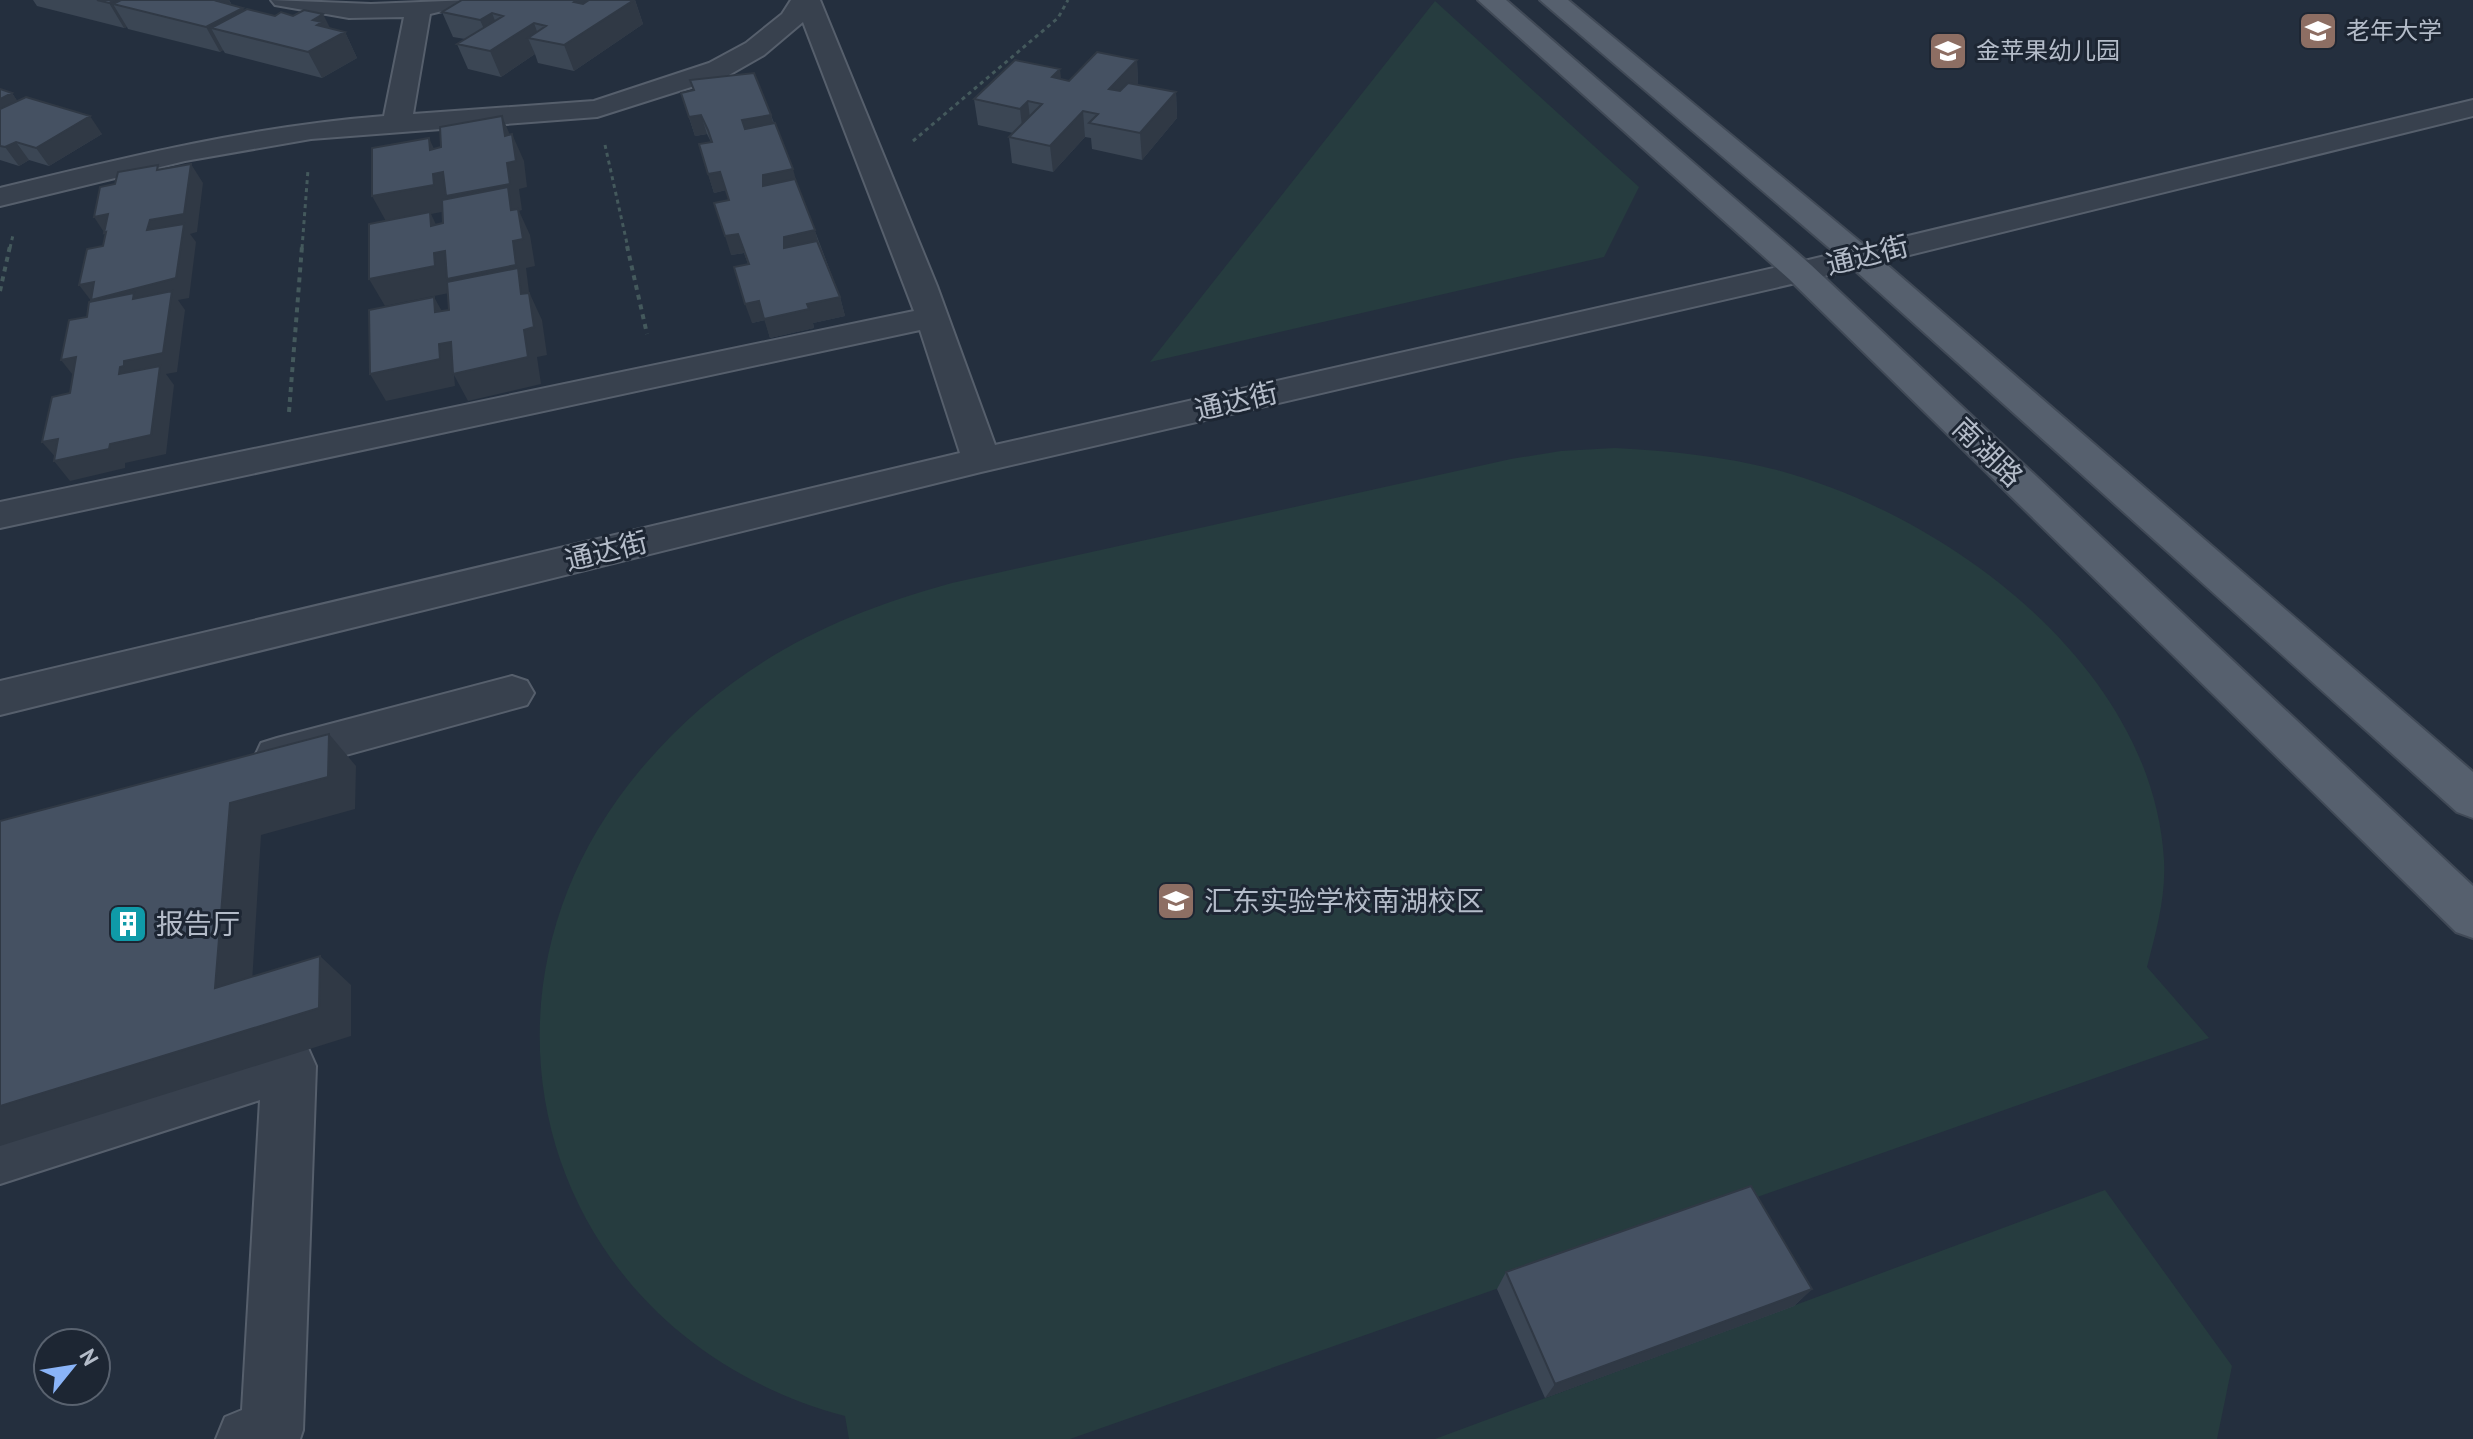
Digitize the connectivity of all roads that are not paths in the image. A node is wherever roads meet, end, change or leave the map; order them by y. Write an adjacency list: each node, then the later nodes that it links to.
1 (284, 0): 6 (street)
2 (458, 0): 6 (street)
3 (806, 0): 7 (street); 8 (street)
4 (1491, 0): 13 (main road, 南湖路)
5 (1553, 0): 12 (main road, 南湖路)
6 (418, 10): 10 (street)
7 (824, 45): 8 (street); 14 (street)
8 (755, 49): 10 (street)
9 (2473, 108): 12 (street, 通达街)
10 (397, 122): 11 (street)
11 (12, 194)
12 (1859, 257): 13 (street, 通达街); 20 (main road, 南湖路)
13 (1800, 272): 15 (street, 通达街); 21 (main road, 南湖路)
14 (932, 317): 15 (street); 16 (street)
15 (981, 460): 18 (street, 通达街)
16 (0, 515)
17 (512, 693): 19 (street)
18 (0, 698)
19 (234, 767)
20 (2473, 799)
21 (2473, 917)
22 (0, 1157): 23 (street)
23 (247, 1439)

